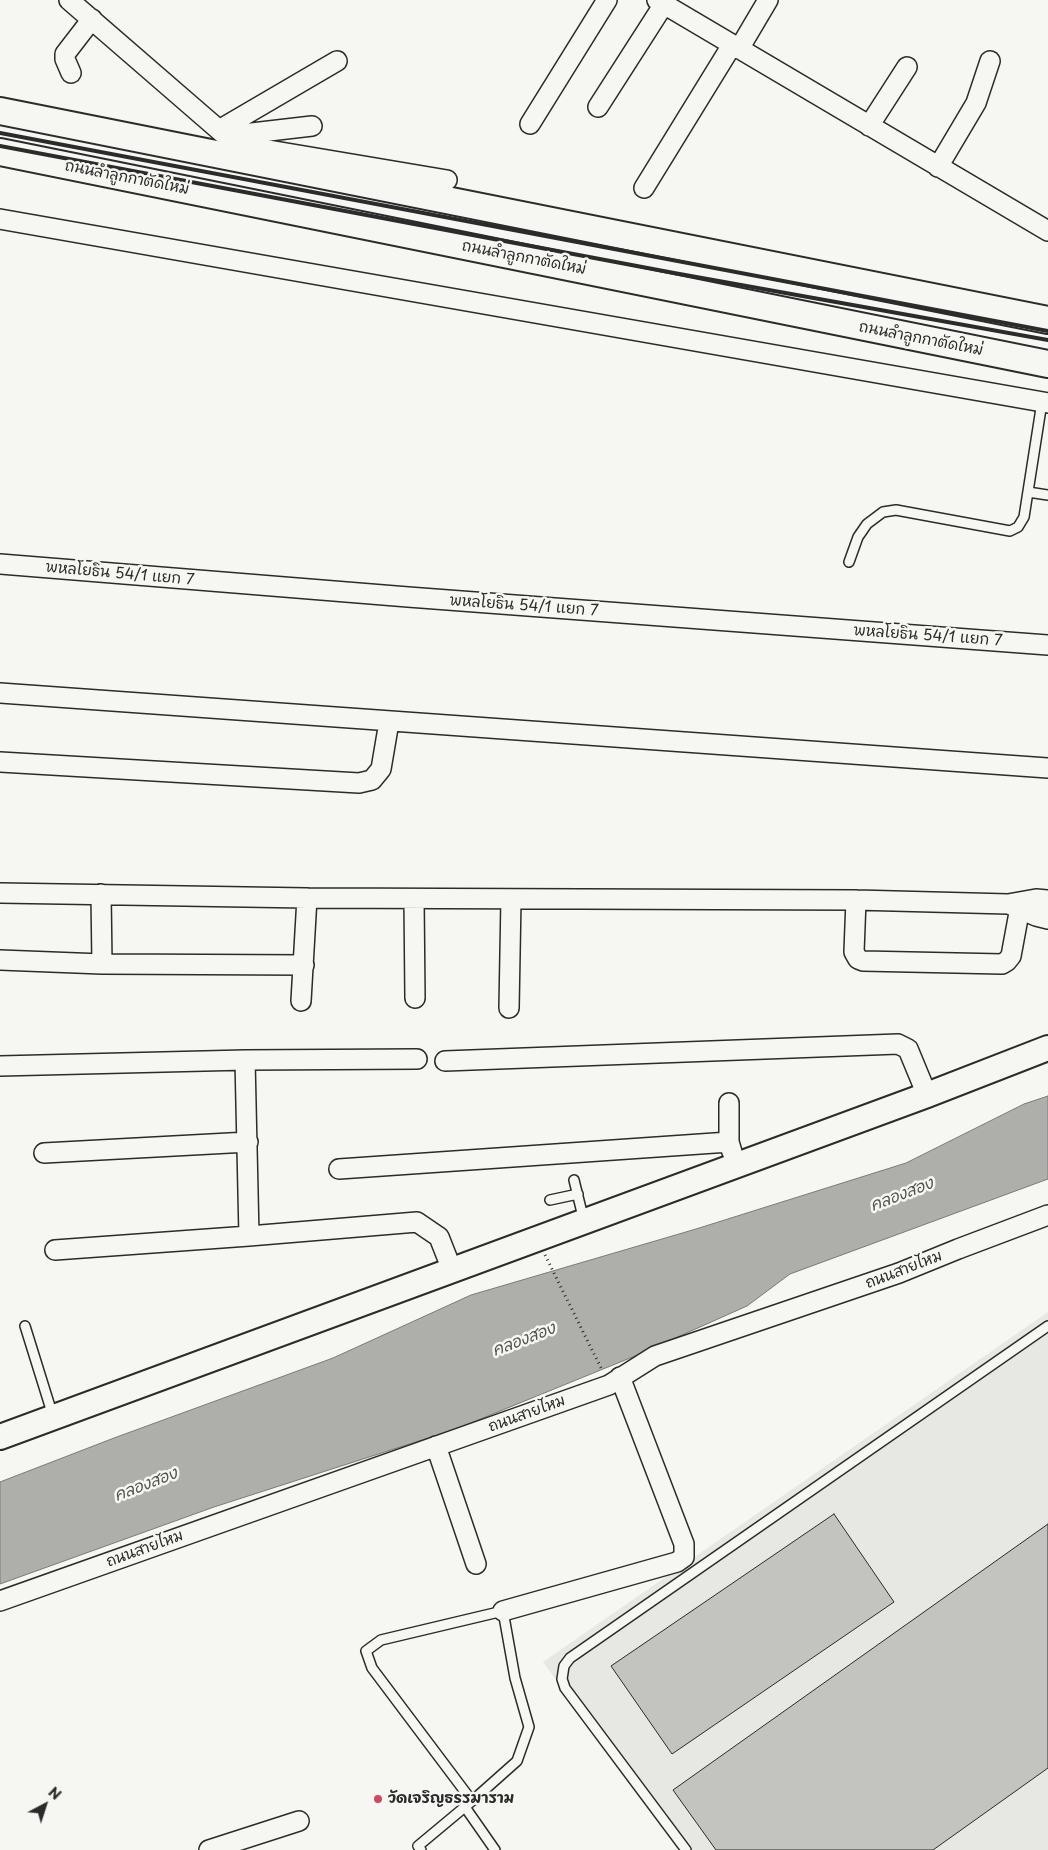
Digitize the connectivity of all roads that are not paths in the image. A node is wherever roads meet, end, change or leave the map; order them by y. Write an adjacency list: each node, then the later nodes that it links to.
1 (69, 0): 5 (street)
2 (607, 0): 13 (street)
3 (768, 0): 6 (street)
4 (660, 2): 6 (street); 11 (street)
5 (92, 20): 10 (street); 16 (street)
6 (735, 47): 15 (street); 20 (street)
7 (337, 61): 16 (street)
8 (990, 61): 18 (street)
9 (907, 66): 15 (street)
10 (71, 73)
11 (598, 107)
12 (0, 114): 23 (main road)
13 (530, 124)
14 (312, 126): 16 (street)
15 (869, 126): 18 (street)
16 (223, 132): 19 (street)
17 (0, 152): 24 (main road, ถนนลำลูกกาตัดใหม่)
18 (938, 168): 22 (street)
19 (447, 180)
20 (644, 188)
21 (0, 219): 25 (street)
22 (1048, 231)
23 (1048, 320)
24 (1048, 364)
25 (1045, 403): 26 (lane)
26 (1028, 492): 27 (lane); 28 (lane)
27 (1048, 495)
28 (849, 562)
29 (0, 564): 30 (street, พหลโยธิน 54/1 แยก 7)
30 (1048, 645)
31 (0, 693): 32 (street)
32 (389, 722): 33 (street); 34 (street)
33 (0, 762)
34 (1048, 768)
35 (0, 893): 36 (street)
36 (101, 894): 37 (street); 45 (street)
37 (306, 898): 38 (street); 46 (street)
38 (414, 899): 39 (street); 47 (street)
39 (510, 899): 40 (street); 49 (street)
40 (856, 900): 42 (street); 42 (street)
41 (1048, 900): 42 (street)
42 (1016, 905): 43 (street)
43 (1048, 919)
44 (0, 960): 45 (street)
45 (102, 964): 46 (street)
46 (304, 965): 48 (street)
47 (416, 998)
48 (301, 1001)
49 (509, 1008)
50 (1048, 1048): 55 (street)
51 (417, 1059): 52 (street)
52 (245, 1060): 54 (street); 57 (street)
53 (445, 1061): 55 (street)
54 (0, 1066)
55 (927, 1095): 60 (street)
56 (729, 1103): 58 (street)
57 (248, 1142): 59 (street); 67 (street)
58 (729, 1142): 60 (street); 61 (street)
59 (44, 1153)
60 (737, 1165): 66 (street)
61 (339, 1170)
62 (574, 1180): 63 (lane)
63 (578, 1194): 64 (lane); 66 (lane)
64 (550, 1200)
65 (1048, 1215): 72 (street, ถนนสายไหม)
66 (584, 1221): 69 (street)
67 (248, 1236): 68 (street); 69 (street)
68 (55, 1250)
69 (452, 1270): 73 (street)
70 (25, 1326): 73 (lane)
71 (1048, 1326): 85 (lane)
72 (612, 1376): 75 (street, ถนนสายไหม); 78 (street)
73 (53, 1418): 74 (street)
74 (0, 1438)
75 (436, 1446): 76 (street); 77 (street, ถนนสายไหม)
76 (476, 1564)
77 (0, 1600)
78 (503, 1611): 79 (lane); 79 (lane)
79 (472, 1800): 80 (lane)
80 (464, 1807): 83 (lane); 84 (lane)
81 (299, 1821): 82 (street)
82 (209, 1850)
83 (420, 1850)
84 (495, 1850)
85 (686, 1850)

